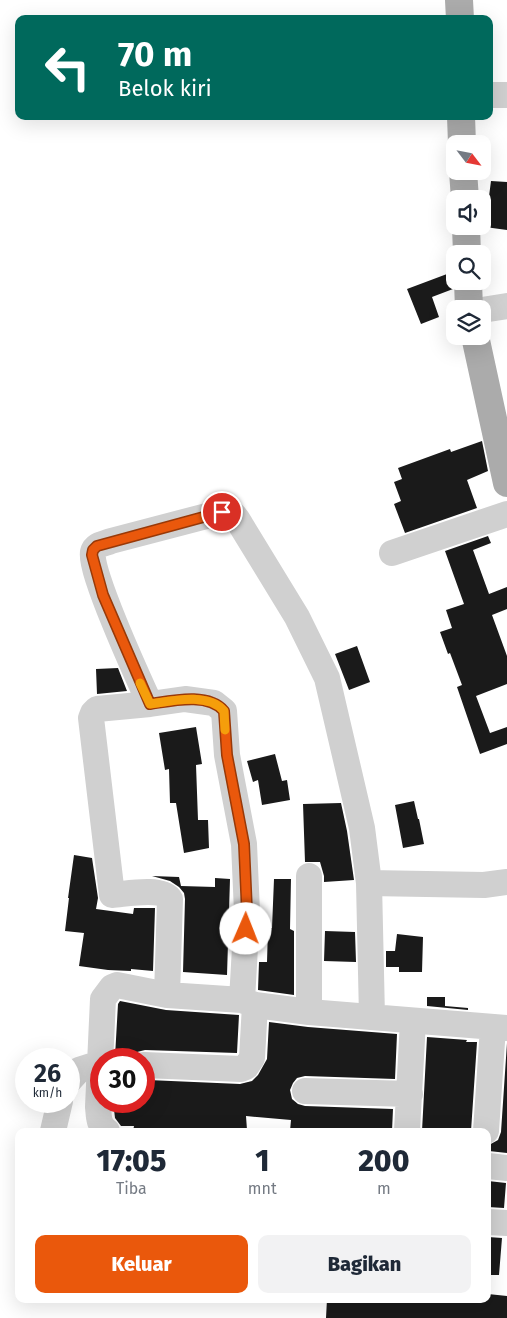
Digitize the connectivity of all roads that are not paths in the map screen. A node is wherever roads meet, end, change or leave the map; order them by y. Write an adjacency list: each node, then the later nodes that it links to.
1 (459, 0): 2 (main road)
2 (460, 15)
3 (493, 95): 4 (street)
4 (507, 95)
5 (461, 120): 6 (main road)
6 (462, 135)
7 (507, 306): 8 (street)
8 (491, 309)
9 (477, 345): 10 (main road)
10 (507, 483)
11 (507, 514): 12 (street)
12 (392, 553)
13 (150, 704): 16 (street); 17 (street); 18 (street)
14 (309, 876): 19 (street)
15 (507, 882): 16 (street)
16 (369, 883): 20 (street)
17 (167, 995): 18 (street); 23 (street)
18 (249, 1002): 19 (street); 24 (street)
19 (309, 1012): 20 (street)
20 (372, 1017): 21 (street)
21 (413, 1021): 22 (street); 26 (street)
22 (500, 1027): 32 (street)
23 (101, 1048)
24 (155, 1065)
25 (305, 1091): 26 (street)
26 (410, 1094): 31 (street)
27 (57, 1113): 29 (street)
28 (99, 1113): 30 (street)
29 (54, 1128)
30 (103, 1128)
31 (407, 1128)
32 (486, 1128)
33 (491, 1166): 34 (street)
34 (507, 1168)
35 (491, 1222): 36 (street)
36 (507, 1223)

